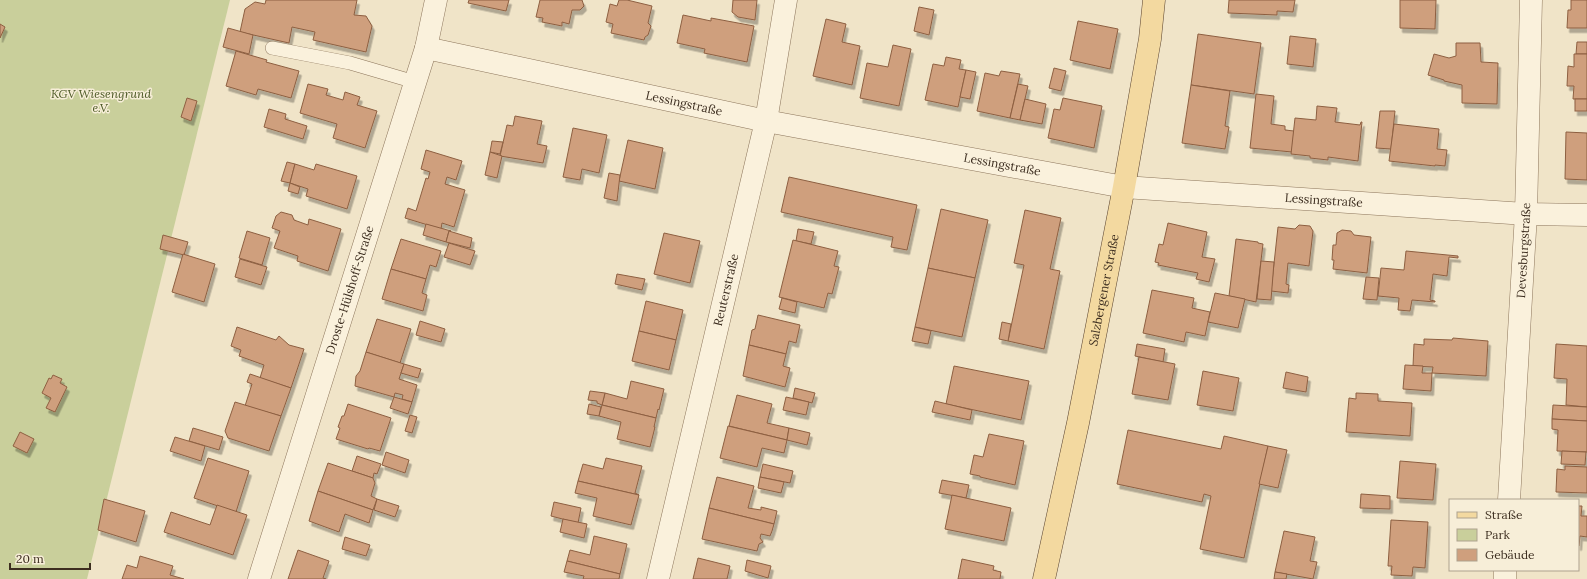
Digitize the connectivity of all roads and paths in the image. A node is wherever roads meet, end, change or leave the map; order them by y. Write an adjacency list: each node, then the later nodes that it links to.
1 (436, 0): 6 (street, Droste-Hülshoff-Straße)
2 (786, 0): 8 (street, Reuterstraße)
3 (1154, 0): 9 (main road, Salzbergener Straße)
4 (1531, 0): 10 (street, Devesburgstraße)
5 (272, 48): 7 (lane)
6 (426, 48): 7 (street, Droste-Hülshoff-Straße); 8 (street, Lessingstraße)
7 (415, 82): 13 (street, Droste-Hülshoff-Straße)
8 (766, 121): 9 (street, Lessingstraße); 14 (street, Reuterstraße)
9 (1124, 187): 10 (street, Lessingstraße); 15 (main road, Salzbergener Straße)
10 (1526, 214): 11 (street, Lessingstraße); 12 (street, Devesburgstraße)
11 (1587, 215)
12 (1509, 499)
13 (259, 579)
14 (658, 579)
15 (1044, 579)

